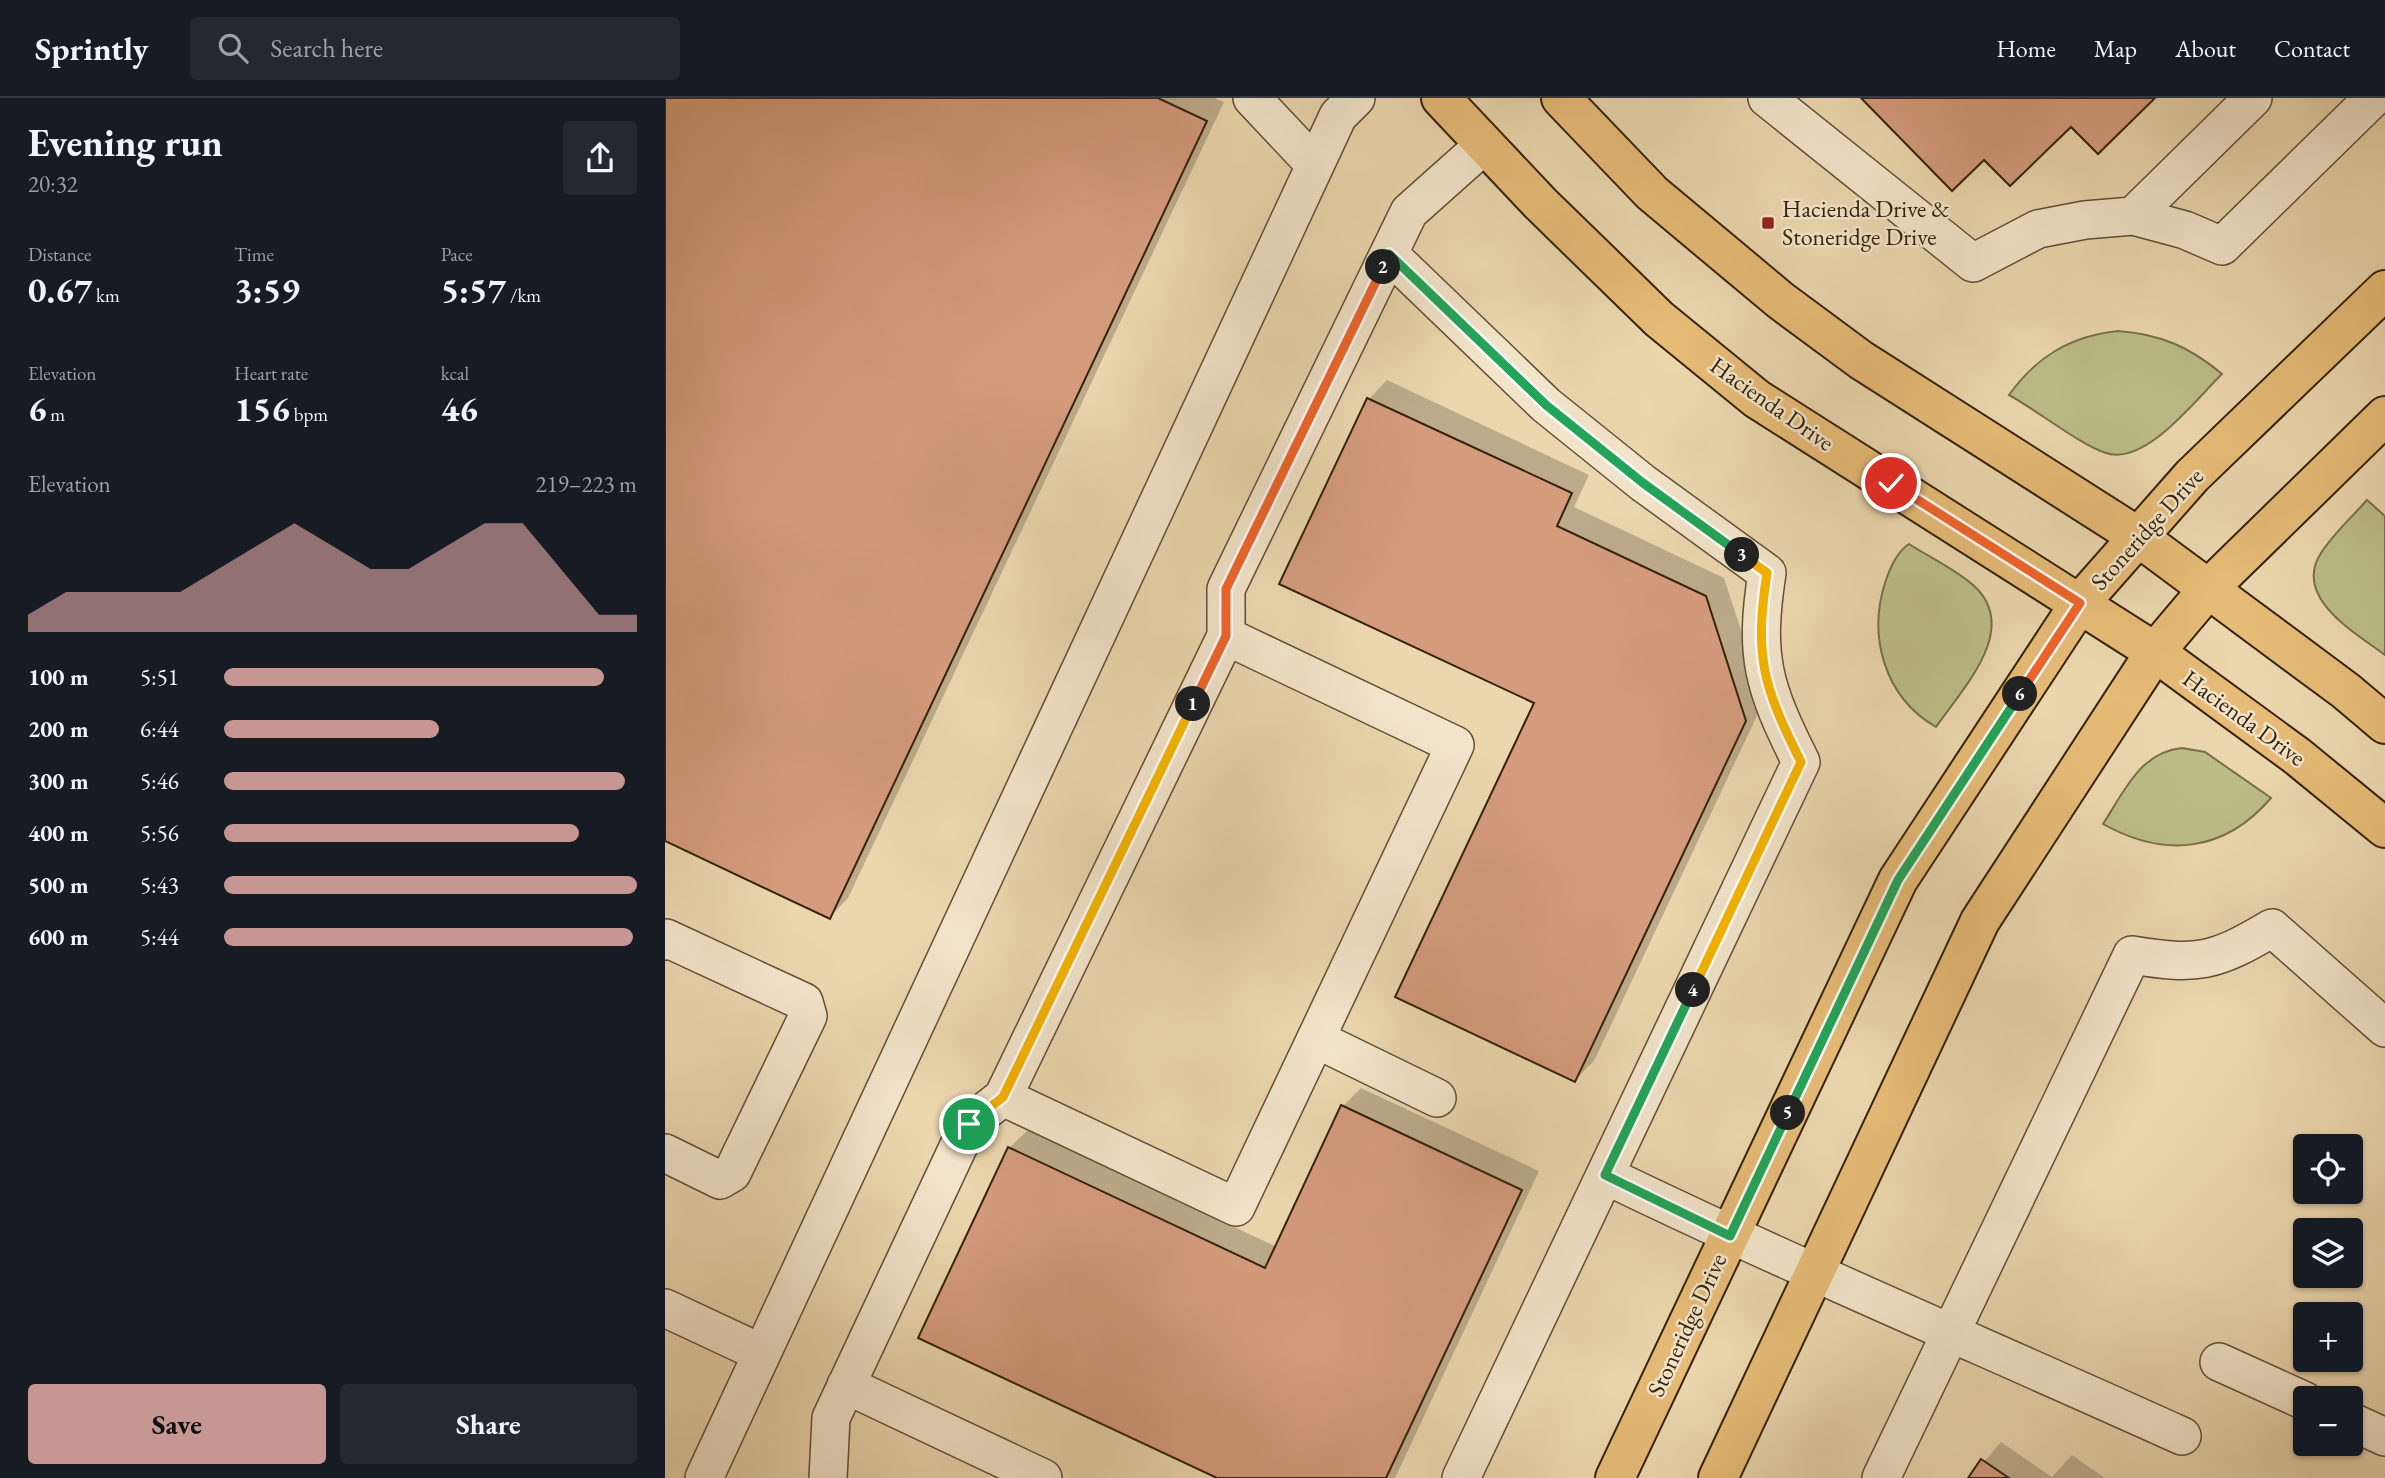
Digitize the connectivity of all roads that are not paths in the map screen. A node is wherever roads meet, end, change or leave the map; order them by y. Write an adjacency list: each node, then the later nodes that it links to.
1 (1252, 98): 9 (lane)
2 (1356, 98): 9 (lane)
3 (1441, 98): 8 (main road, Hacienda Drive)
4 (1561, 98): 14 (main road)
5 (1767, 98): 10 (lane)
6 (2253, 98): 10 (lane)
7 (2373, 98): 10 (lane)
8 (1485, 145): 11 (lane); 16 (main road, Hacienda Drive)
9 (1315, 165): 32 (lane)
10 (2133, 216)
11 (1389, 254): 17 (lane); 27 (lane)
12 (2385, 290): 14 (main road, Stoneridge Drive)
13 (2385, 416): 15 (main road)
14 (2137, 536): 15 (main road); 16 (main road, Stoneridge Drive)
15 (2209, 588): 18 (main road); 19 (main road)
16 (2080, 603): 18 (main road, Hacienda Drive); 28 (main road, Stoneridge Drive)
17 (1226, 636): 23 (lane); 24 (lane)
18 (2155, 652): 20 (main road, Hacienda Drive); 29 (main road)
19 (2385, 724)
20 (2385, 828)
21 (665, 939): 26 (lane)
22 (2385, 1028): 31 (lane)
23 (1315, 1039): 24 (lane); 25 (lane)
24 (1003, 1097): 34 (lane)
25 (1437, 1098)
26 (665, 1153)
27 (1605, 1175): 28 (lane); 42 (lane)
28 (1730, 1236): 29 (lane); 43 (main road, Stoneridge Drive)
29 (1814, 1275): 31 (lane); 44 (main road)
30 (665, 1308): 32 (lane)
31 (1951, 1331): 37 (lane); 45 (lane)
32 (761, 1353): 39 (lane)
33 (2219, 1362): 35 (lane)
34 (846, 1385): 40 (lane); 41 (lane)
35 (2293, 1396)
36 (2363, 1427): 38 (lane)
37 (2182, 1436)
38 (2385, 1437)
39 (704, 1478)
40 (828, 1478)
41 (1043, 1478)
42 (1461, 1478)
43 (1615, 1478)
44 (1717, 1478)
45 (1881, 1478)

